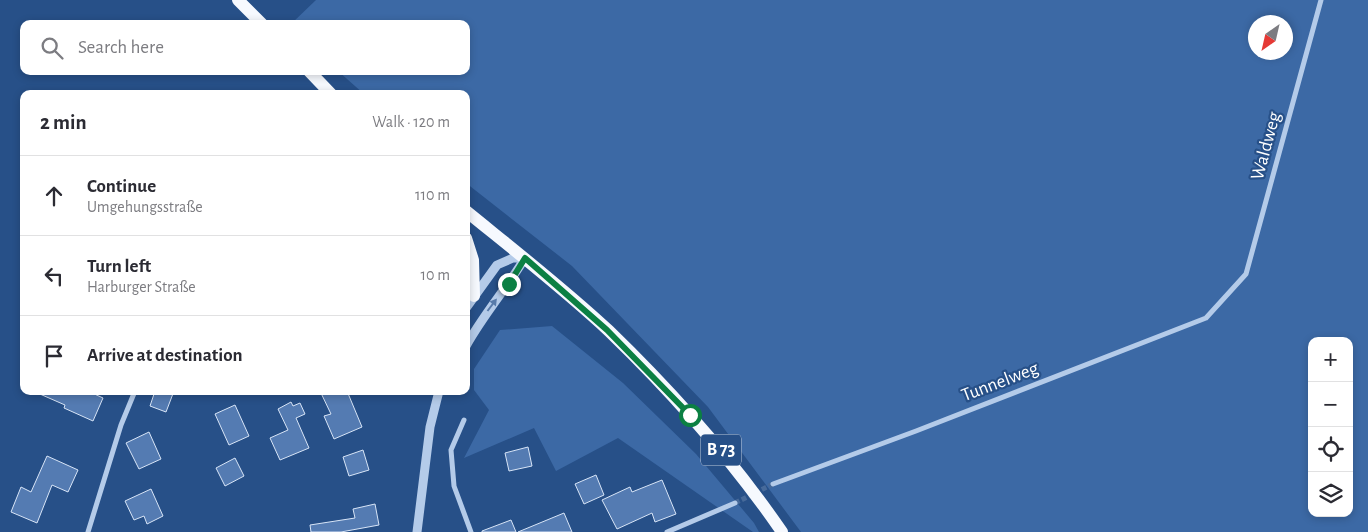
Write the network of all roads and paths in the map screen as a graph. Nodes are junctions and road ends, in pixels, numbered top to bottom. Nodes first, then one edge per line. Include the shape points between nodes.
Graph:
1 (238, 0) edge
2 (1321, 0) edge
3 (258, 20) edge
4 (313, 75) edge
5 (327, 90) edge
6 (470, 214) edge
7 (470, 249) edge
8 (525, 258) junction
9 (1228, 294) joint
10 (474, 296) junction
11 (470, 302) edge
12 (470, 338) edge
13 (133, 395) edge
14 (438, 395) edge
15 (464, 420) dead end
16 (773, 484) tunnel mouth
17 (735, 503) tunnel mouth
18 (88, 532) edge
19 (417, 532) edge
20 (471, 532) edge
21 (667, 532) edge
22 (782, 532) edge

1 - 3 main road
2 - 9 street, Waldweg via 1246,274
4 - 5 main road
6 - 8 main road, B 73
7 - 10 main road via 474,260
8 - 10 street via 513,258 497,265
12 -> 8 street
8 - 22 main road, B 73 via 607,330 671,395 724,453
9 - 16 street, Tunnelweg via 1206,318
10 - 11 street
13 - 18 street
14 - 19 street via 430,427
15 - 20 street via 451,450 454,486
17 - 21 street

